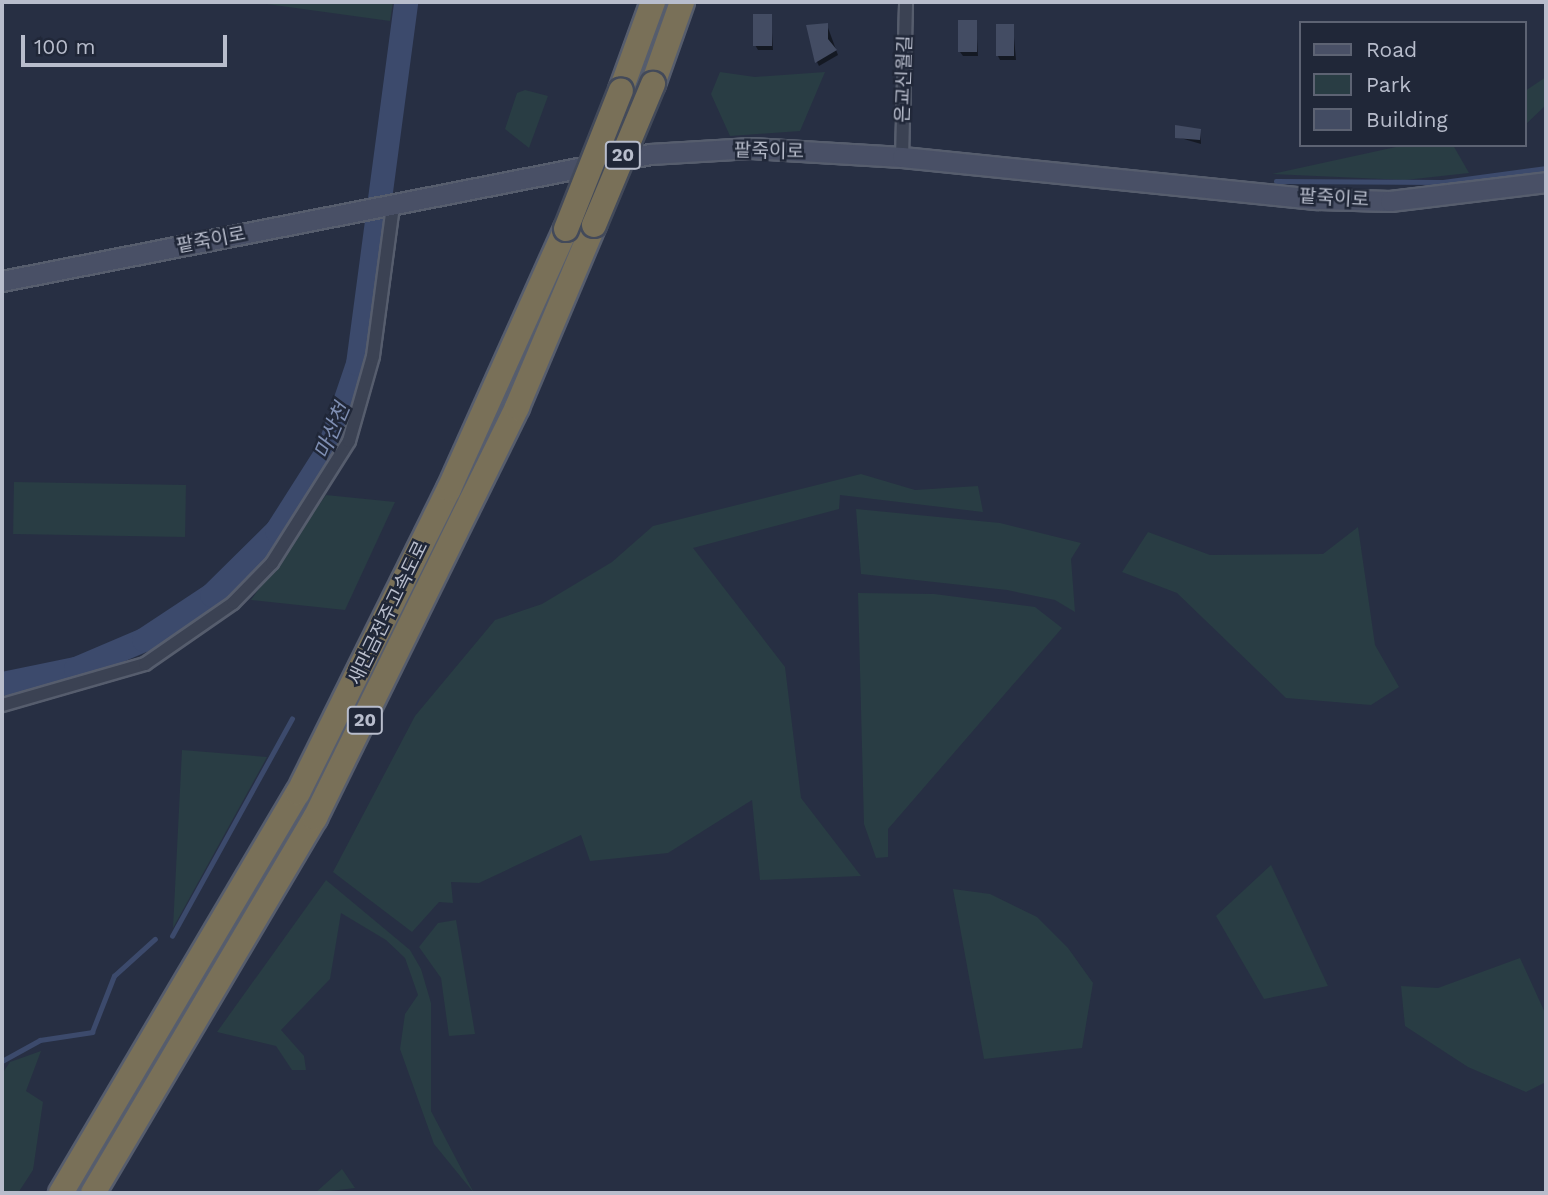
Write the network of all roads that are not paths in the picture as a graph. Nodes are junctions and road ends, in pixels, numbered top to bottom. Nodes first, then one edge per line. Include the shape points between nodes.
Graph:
1 (653, 2) edge
2 (682, 2) edge
3 (906, 2) edge
4 (902, 157) junction
5 (1546, 182) edge
6 (391, 206) junction
7 (2, 281) edge
8 (2, 705) edge
9 (61, 1193) edge
10 (93, 1193) edge

1 - 9 highway, 새만금전주고속도로 / 20, bridge via 566,229 449,489 298,793
2 - 10 highway, 새만금전주고속도로 / 20, bridge via 653,84 517,407 315,818
3 - 4 street, 은교신월길
4 - 5 street, 팥죽이로 via 1318,199 1390,201
4 - 6 street, 팥죽이로 via 751,148 650,154
6 - 7 street, 팥죽이로
6 - 8 street via 373,356 349,441 272,563 233,603 145,664

